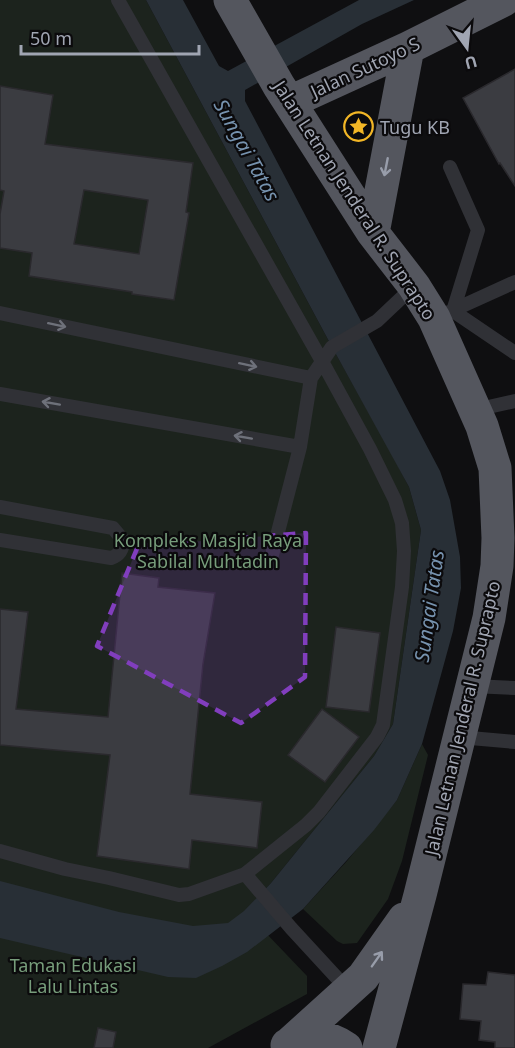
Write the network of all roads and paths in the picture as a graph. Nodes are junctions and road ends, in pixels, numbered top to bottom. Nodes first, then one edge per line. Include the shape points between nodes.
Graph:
1 (118, 0) edge
2 (230, 0) edge
3 (504, 0) edge
4 (408, 48) junction
5 (284, 94) junction
6 (450, 166) dead end
7 (373, 233) junction
8 (515, 282) edge
9 (414, 286) junction
10 (0, 313) edge
11 (443, 314) junction
12 (515, 353) edge
13 (323, 363) junction
14 (311, 378) junction
15 (0, 394) edge
16 (515, 401) edge
17 (475, 410) junction
18 (300, 447) junction
19 (0, 507) edge
20 (0, 540) edge
21 (272, 555) dead end
22 (472, 686) junction
23 (515, 687) edge
24 (459, 737) junction
25 (515, 742) edge
26 (0, 851) edge
27 (245, 874) junction
28 (420, 895) junction
29 (349, 990) junction
30 (287, 1046) edge
31 (346, 1048) edge
32 (379, 1048) edge

1 - 13 lane
2 - 5 highway, Jalan Letnan Jenderal R. Suprapto
3 - 4 highway, Jalan Sutoyo S
4 - 5 highway, Jalan Sutoyo S
4 -> 7 highway
5 - 7 highway, Jalan Letnan Jenderal R. Suprapto
6 - 11 lane via 478,230
7 - 9 highway, Jalan Letnan Jenderal R. Suprapto
8 - 11 lane
9 - 11 highway, Jalan Letnan Jenderal R. Suprapto
9 - 13 lane via 368,328 332,347
10 -> 14 lane
11 - 12 lane
11 - 17 highway, Jalan Letnan Jenderal R. Suprapto
13 - 14 lane
13 - 27 lane via 370,449 402,523 402,587 383,725 319,812
14 - 18 lane
18 -> 15 lane
16 - 17 lane
17 - 22 highway, Jalan Letnan Jenderal R. Suprapto via 495,468 498,538 489,618
18 - 21 lane
19 - 20 lane via 113,528 123,540 121,551 111,558
22 - 23 lane
22 - 24 highway, Jalan Letnan Jenderal R. Suprapto
24 - 25 lane
24 - 28 highway, Jalan Letnan Jenderal R. Suprapto
26 - 27 lane via 179,895
27 - 29 lane
29 -> 28 highway via 375,963
28 - 32 highway, Jalan Letnan Jenderal R. Suprapto
29 - 30 highway
30 - 31 highway via 305,1037 322,1037

